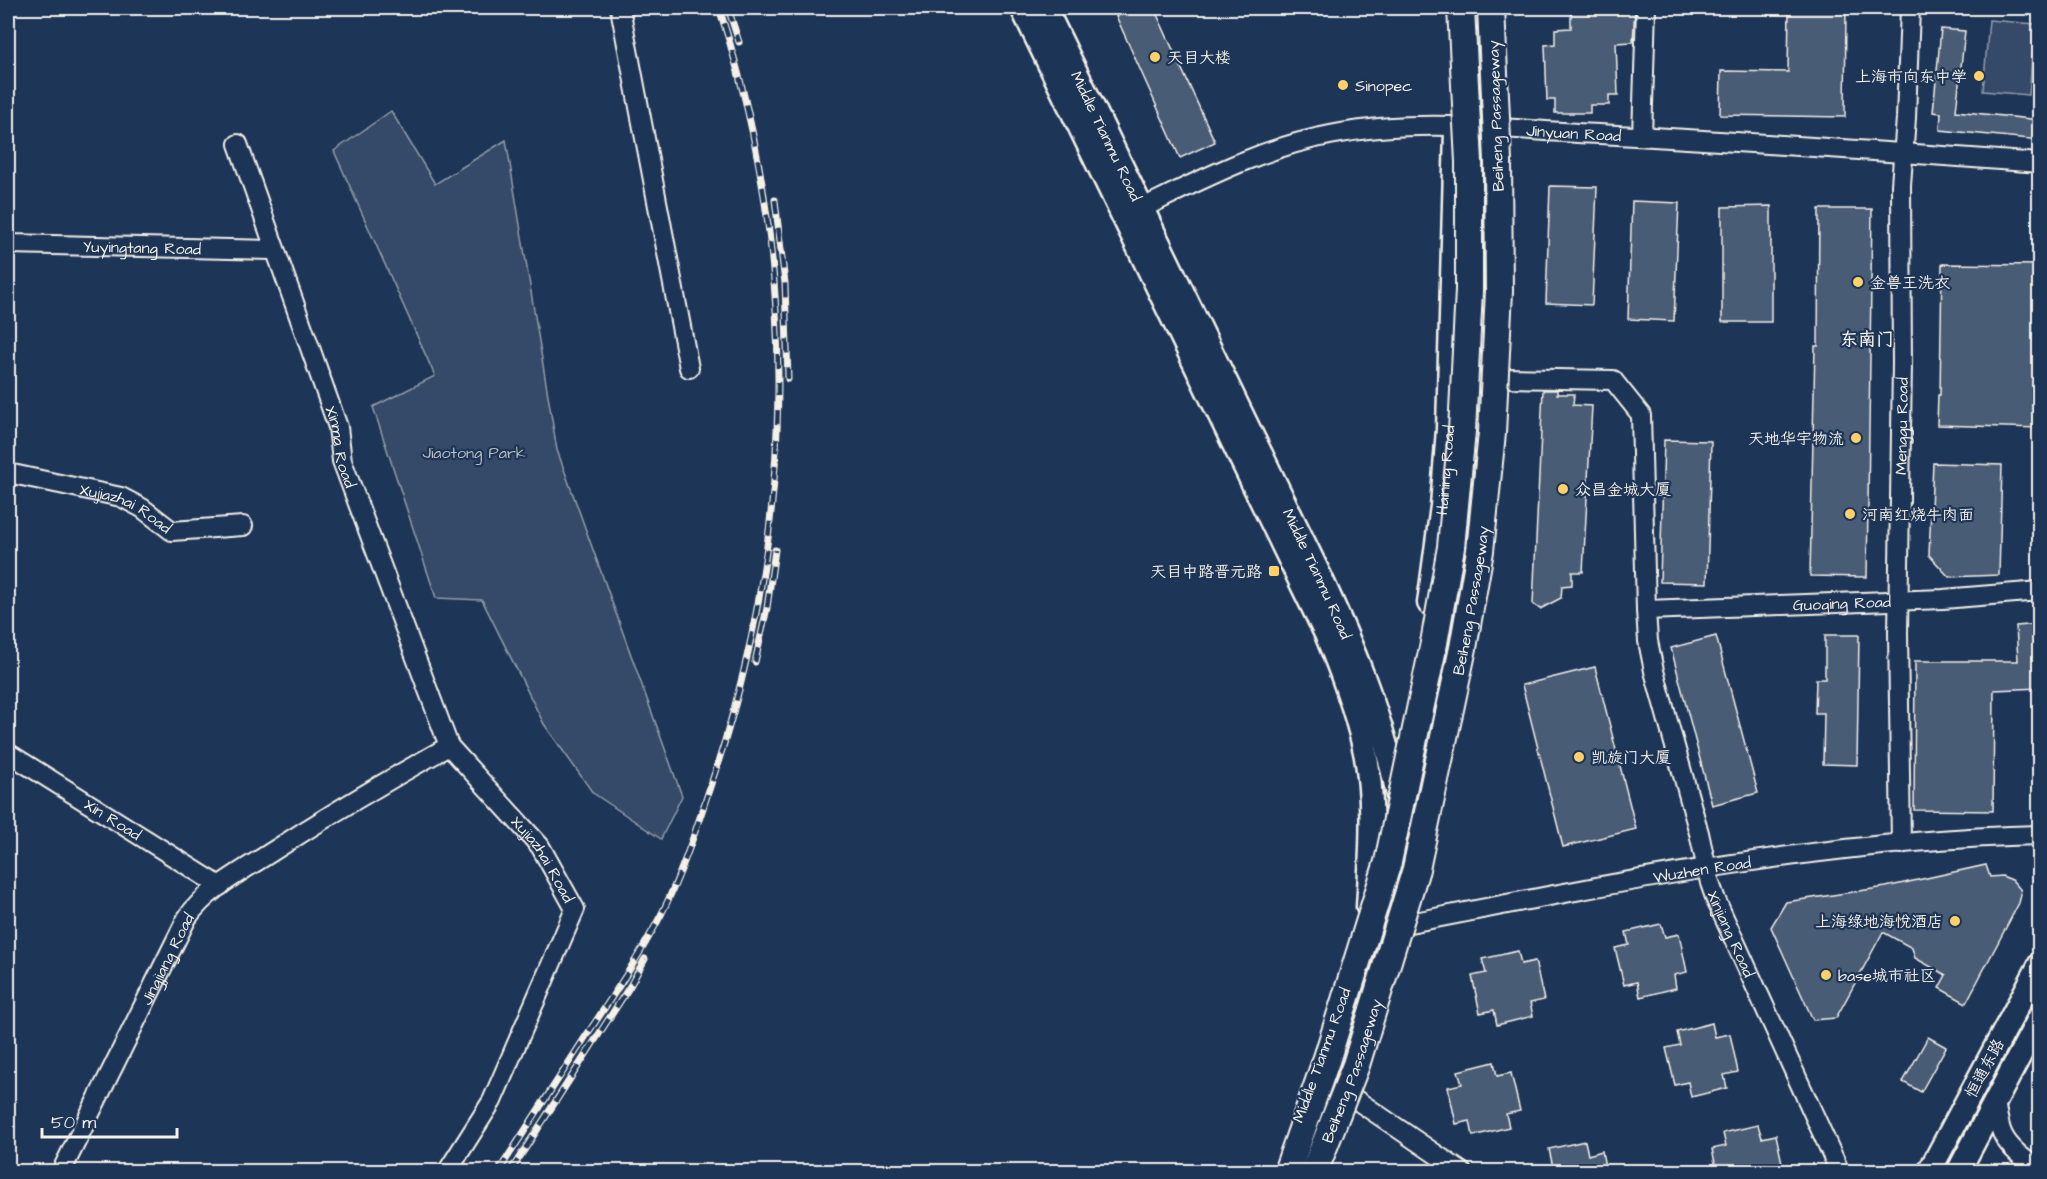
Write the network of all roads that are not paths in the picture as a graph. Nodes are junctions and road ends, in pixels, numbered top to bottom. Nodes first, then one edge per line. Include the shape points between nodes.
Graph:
1 (620, 8) edge
2 (1022, 8) edge
3 (1045, 8) edge
4 (1451, 8) edge
5 (1461, 8) edge
6 (1491, 8) edge
7 (1497, 8) edge
8 (1646, 8) edge
9 (1910, 8) edge
10 (1456, 127) junction
11 (1504, 128) junction
12 (1642, 136) junction
13 (238, 144) dead end
14 (1903, 152) junction
15 (2040, 163) edge
16 (1132, 213) junction
17 (8, 244) edge
18 (274, 250) junction
19 (689, 368) dead end
20 (1503, 378) junction
21 (8, 473) edge
22 (243, 526) dead end
23 (2040, 591) edge
24 (1899, 601) junction
25 (1646, 610) junction
26 (449, 746) junction
27 (8, 753) edge
28 (1395, 778) junction
29 (2040, 835) edge
30 (1901, 844) junction
31 (1706, 867) junction
32 (220, 886) junction
33 (1410, 922) junction
34 (1367, 926) junction
35 (2040, 964) edge
36 (2040, 1017) edge
37 (1328, 1058) junction
38 (1356, 1065) junction
39 (1352, 1097) junction
40 (1995, 1101) junction
41 (2040, 1170) edge
42 (61, 1172) edge
43 (447, 1172) edge
44 (1272, 1172) edge
45 (1280, 1172) edge
46 (1287, 1172) edge
47 (1314, 1172) edge
48 (1322, 1172) edge
49 (1333, 1172) edge
50 (1462, 1172) edge
51 (1840, 1172) edge
52 (1929, 1172) edge
53 (1958, 1172) edge

1 - 19 street
2 - 16 main road, Middle Tianmu Road
3 - 16 main road, Middle Tianmu Road
4 - 10 main road, Haining Road
5 - 37 highway, Beiheng Passageway, bridge via 1469,162 1469,290 1451,547 1388,862
6 - 38 highway, Beiheng Passageway, bridge via 1499,291 1492,433 1480,550 1459,670 1416,869
7 - 11 main road
8 - 12 street
9 - 14 street, Menggu Road
10 - 11 street, Jinyuan Road
10 - 16 street, Jinyuan Road via 1354,130 1306,140 1235,165
10 - 28 main road, Haining Road via 1448,429 1442,506 1419,657
11 - 12 street, Jinyuan Road
11 - 20 main road via 1508,166
12 - 14 street, Jinyuan Road
13 - 18 street, Xinma Road
14 - 15 street, Jinyuan Road
14 - 24 street, Menggu Road
16 - 28 main road, Middle Tianmu Road via 1344,626 1369,687
16 - 34 main road, Middle Tianmu Road via 1326,634 1348,692 1364,744 1370,790 1372,836
17 - 18 street, Yuyingtang Road
18 - 26 street, Xinma Road via 338,427 342,461
20 - 25 street, Xinjiang Road via 1613,380 1641,415
20 - 33 main road via 1496,491 1482,586 1442,793
21 - 22 street, Xujiazhai Road via 121,497 172,531
23 - 24 street, Guoqing Road
24 - 25 street, Guoqing Road
24 - 30 street, Menggu Road
25 - 31 street, Xinjiang Road via 1654,671
26 - 32 street, Jingjiang Road via 343,806
26 - 43 street, Xujiazhai Road via 540,846 575,909 492,1101
27 - 32 street, Xin Road
28 - 33 main road, Middle Tianmu Road
28 - 34 main road, Haining Road
29 - 30 street, Wuzhen Road
30 - 31 street, Wuzhen Road
31 - 33 street, Wuzhen Road
31 - 51 street, Xinjiang Road via 1716,900
32 - 42 street, Jingjiang Road via 187,918
33 - 34 street, Wuzhen Road
33 - 39 main road, Middle Tianmu Road via 1393,986
34 - 45 main road, Middle Tianmu Road
35 - 52 main road, 恒通东路
36 - 40 main road
37 - 44 highway, bridge
37 - 46 highway, Beiheng Passageway, bridge
38 - 47 highway, Beiheng Passageway, bridge
38 - 49 highway, bridge
39 - 48 main road, Middle Tianmu Road
39 - 50 street
40 - 41 street via 2001,1132 2028,1163
40 - 53 main road

